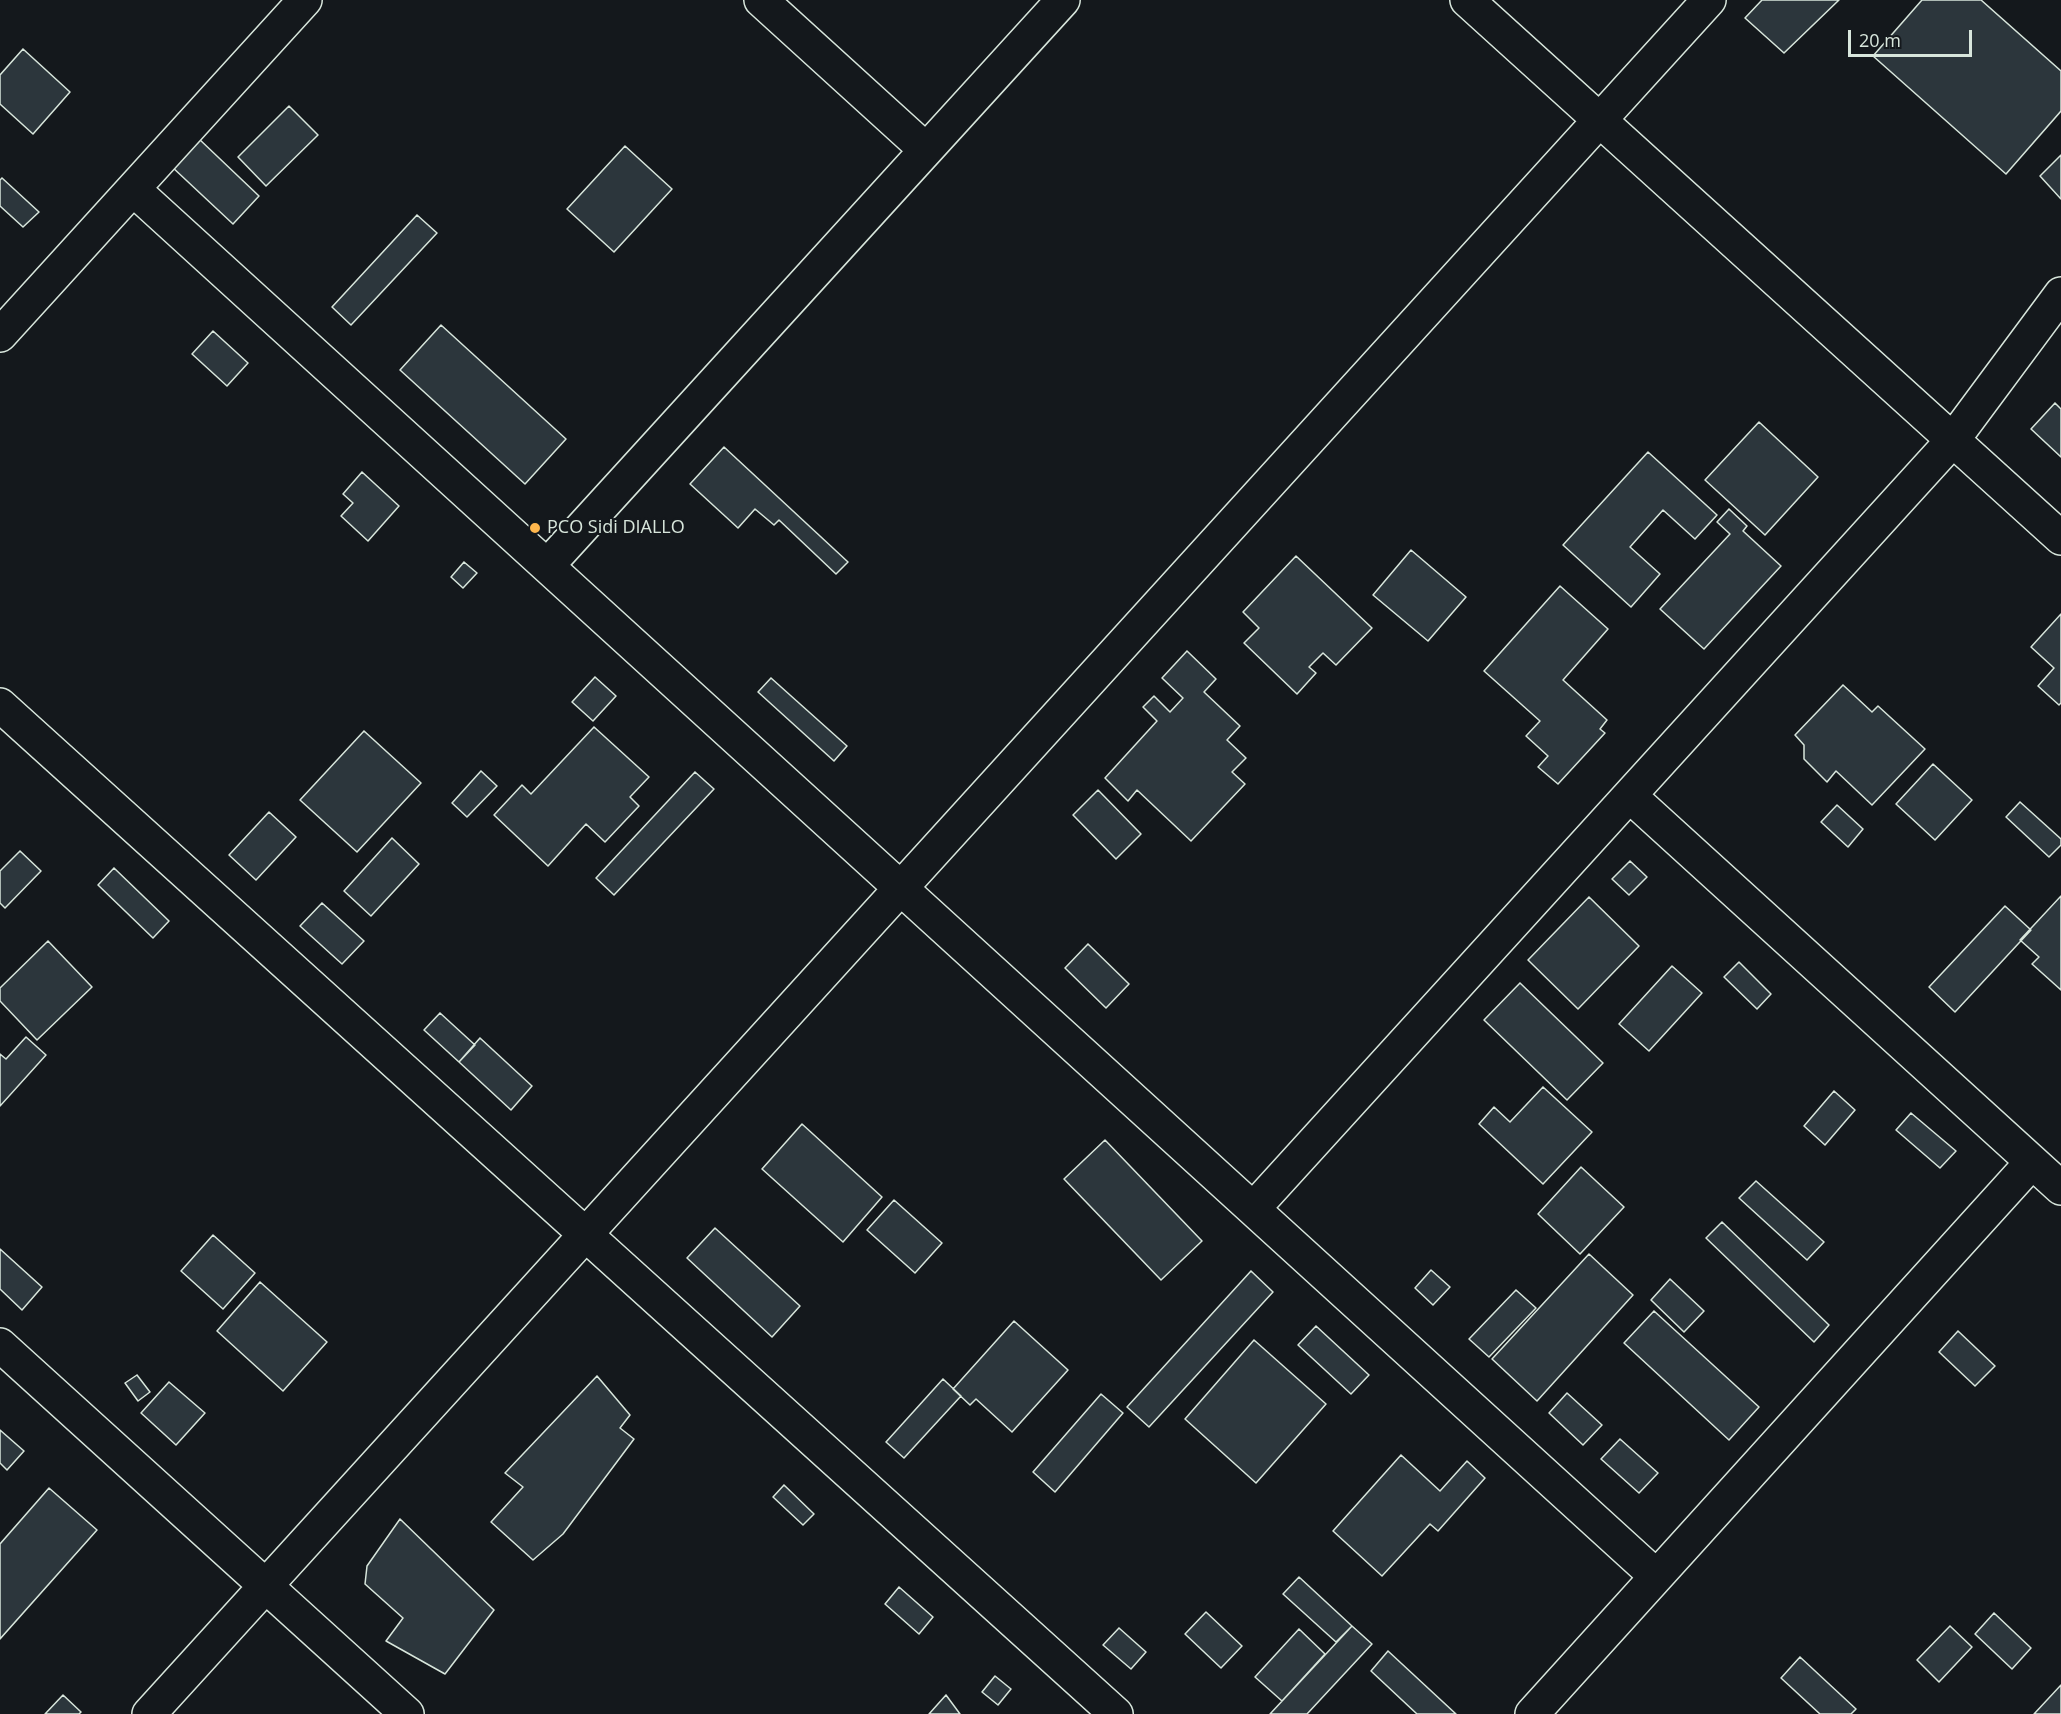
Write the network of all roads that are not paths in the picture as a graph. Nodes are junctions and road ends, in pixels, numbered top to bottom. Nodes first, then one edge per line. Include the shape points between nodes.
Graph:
1 (305, 0) edge
2 (762, 0) edge
3 (1063, 0) edge
4 (1467, 0) edge
5 (1709, 0) edge
6 (1600, 120) junction
7 (926, 150) junction
8 (133, 189) junction
9 (2061, 294) edge
10 (0, 335) edge
11 (1952, 441) junction
12 (2061, 538) edge
13 (547, 566) junction
14 (0, 705) edge
15 (1629, 795) junction
16 (900, 888) junction
17 (2032, 1162) junction
18 (2061, 1188) edge
19 (1253, 1209) junction
20 (586, 1234) junction
21 (0, 1345) edge
22 (1656, 1576) junction
23 (266, 1586) junction
24 (149, 1714) edge
25 (407, 1714) edge
26 (1116, 1714) edge
27 (1532, 1714) edge

1 - 8 street
2 - 7 street
3 - 7 street
4 - 6 street
5 - 6 street
6 - 11 street
6 - 16 street
7 - 13 street
8 - 10 street
8 - 13 street
9 - 11 street
11 - 12 street
11 - 15 street
13 - 16 street
14 - 20 street
15 - 17 street
15 - 19 street
16 - 19 street
16 - 20 street
17 - 18 street
17 - 22 street
19 - 22 street
20 - 23 street
20 - 26 street
21 - 23 street
22 - 27 street
23 - 24 street
23 - 25 street

